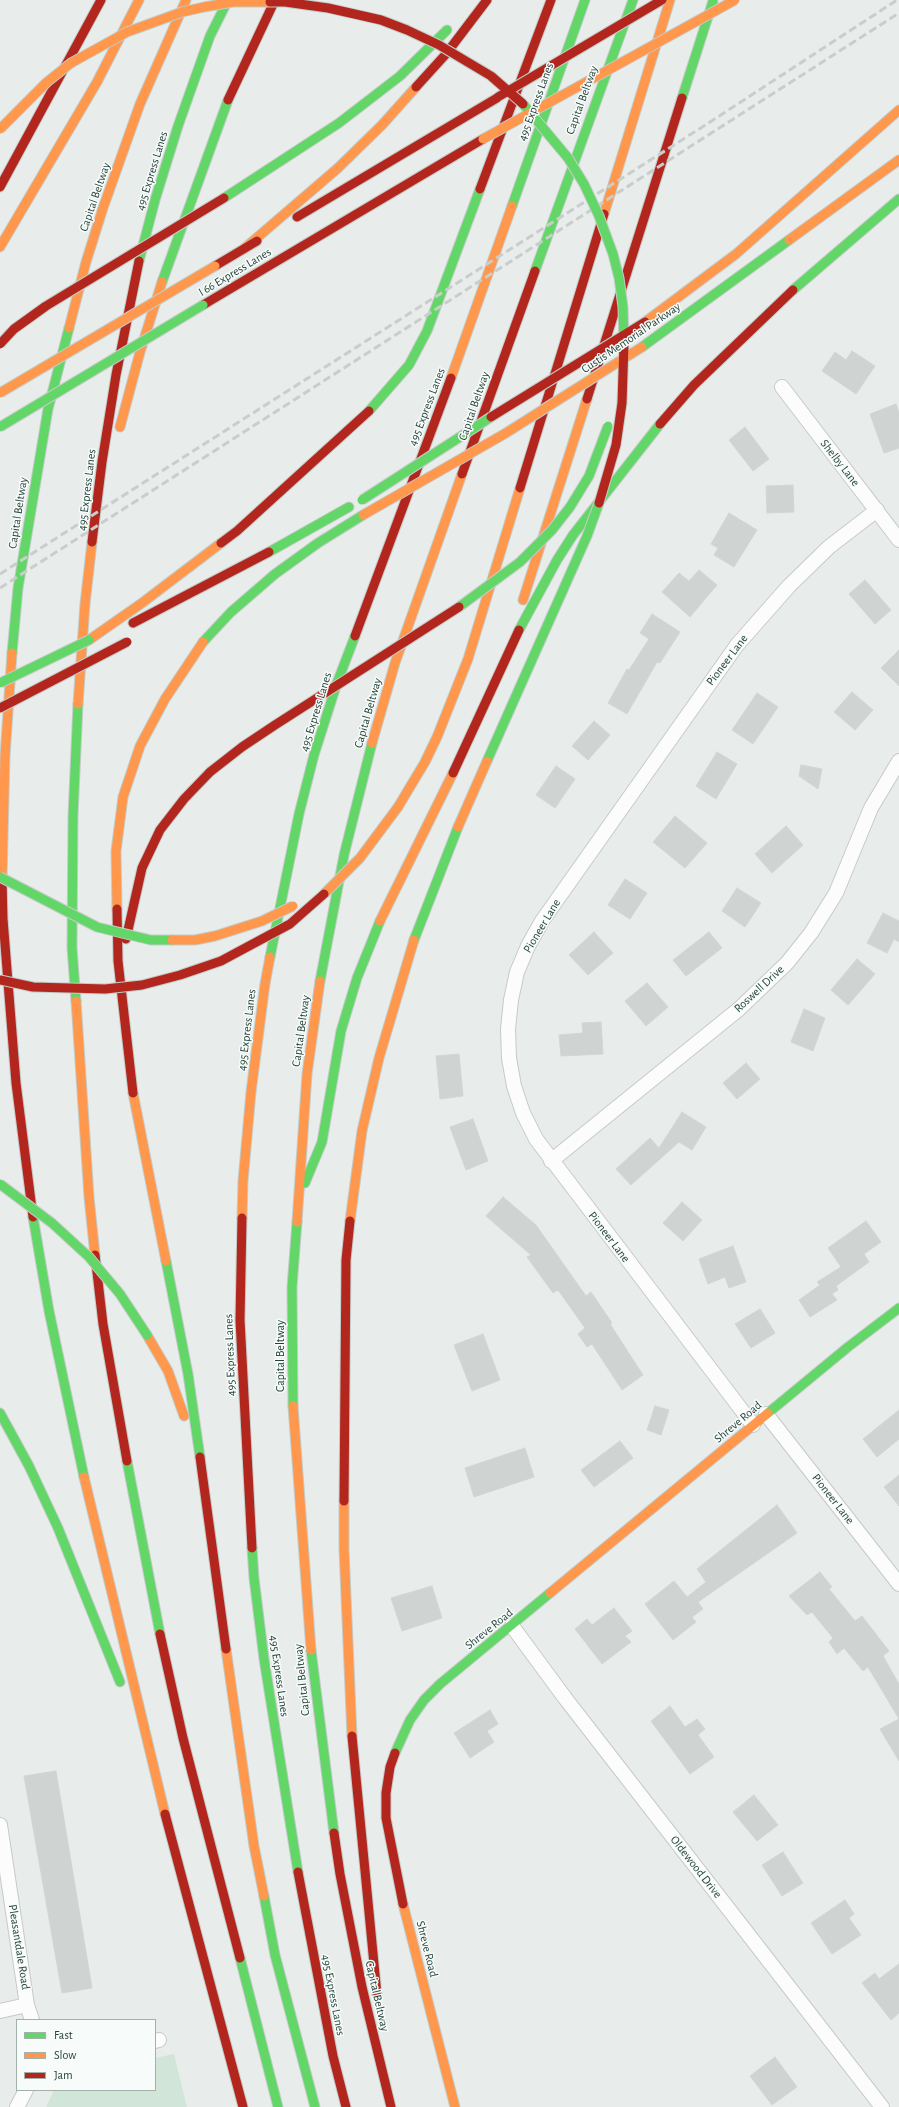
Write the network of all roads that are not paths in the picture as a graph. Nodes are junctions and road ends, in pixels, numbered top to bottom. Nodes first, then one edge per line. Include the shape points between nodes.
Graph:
1 (101, 0) edge
2 (139, 0) edge
3 (177, 0) edge
4 (186, 0) edge
5 (228, 0) edge
6 (274, 0) edge
7 (487, 0) edge
8 (551, 0) edge
9 (585, 0) edge
10 (633, 0) edge
11 (662, 0) edge
12 (670, 0) edge
13 (713, 0) edge
14 (735, 0) edge
15 (699, 8) dead end
16 (685, 16) dead end
17 (456, 21) dead end
18 (140, 104) junction
19 (899, 110) edge
20 (0, 129) edge
21 (483, 139) junction
22 (899, 160) edge
23 (0, 187) edge
24 (899, 199) edge
25 (780, 228) dead end
26 (0, 247) edge
27 (245, 248) junction
28 (736, 254) junction
29 (0, 344) edge
30 (624, 356) junction
31 (782, 387) dead end
32 (0, 393) edge
33 (0, 427) edge
34 (118, 437) dead end
35 (112, 460) dead end
36 (877, 510) junction
37 (363, 515) junction
38 (899, 540) edge
39 (92, 543) junction
40 (272, 564) dead end
41 (89, 640) junction
42 (130, 640) dead end
43 (495, 680) junction
44 (0, 683) edge
45 (0, 708) edge
46 (899, 761) edge
47 (360, 858) junction
48 (0, 877) edge
49 (0, 980) edge
50 (122, 1010) junction
51 (551, 1161) junction
52 (0, 1184) edge
53 (297, 1203) junction
54 (899, 1308) edge
55 (0, 1413) edge
56 (766, 1414) junction
57 (753, 1425) junction
58 (207, 1512) junction
59 (899, 1584) edge
60 (512, 1626) junction
61 (123, 1690) dead end
62 (128, 1704) dead end
63 (152, 1767) junction
64 (0, 1825) edge
65 (27, 2005) junction
66 (0, 2011) edge
67 (32, 2019) edge
68 (25, 2091) edge
69 (387, 2091) junction
70 (17, 2107) edge
71 (243, 2107) edge
72 (278, 2107) edge
73 (315, 2107) edge
74 (346, 2107) edge
75 (391, 2107) edge
76 (455, 2107) edge
77 (882, 2107) edge

1 - 23 main road
2 - 26 main road via 97,82
3 - 18 main road
4 - 18 main road, Capital Beltway
5 - 39 main road, 495 Express Lanes via 210,36 154,200 133,284 103,454
6 - 34 main road via 237,78 171,253 140,352
7 - 27 main road via 446,54 382,125 338,168
8 - 41 main road via 427,331 409,365 364,417 237,531 128,614
9 - 74 main road, 495 Express Lanes via 462,349 337,683 314,755 299,814 265,984 251,1092 243,1181 240,1320 254,1578 264,1659 304,1913
10 - 53 main road, Capital Beltway via 395,664 372,740 344,855 318,994 307,1074
11 - 27 main road, bridge
12 - 47 main road, bridge via 468,660 425,762 398,807
13 - 15 main road
13 - 43 main road via 531,577
14 - 21 main road, bridge
16 - 21 main road, bridge
17 - 29 main road, bridge via 400,76 339,122 224,198 46,306 14,329
18 - 63 main road, Capital Beltway via 86,262 67,331 41,446 18,588 5,756 2,856 3,919 15,1075 36,1237 76,1442
19 - 28 main road
20 - 30 main road, bridge via 32,96 71,63 127,32 182,12 233,2 285,2 328,8 381,20 439,45 491,76 509,90 552,137 584,184 613,254 623,307
21 - 33 main road, I 66 Express Lanes, bridge
22 - 37 main road, Custis Memorial Parkway, bridge via 642,347 506,433
24 - 43 main road via 815,270 742,337 649,437 573,535 526,615
25 - 28 main road
27 - 32 main road, bridge
28 - 41 main road, bridge via 645,322 512,403 362,500 130,625
30 - 50 main road, bridge via 615,402 589,476 552,530 520,562 476,596 242,747 210,772 184,799 160,830 142,868 128,919 123,962
30 - 69 main road, bridge via 622,403 616,445 605,488 588,536 458,827 414,939 379,1058 355,1175 346,1260 344,1549 351,1722 367,1909
31 - 36 street, Shelby Lane
35 - 39 main road
36 - 38 street, Shelby Lane
36 - 51 street, Pioneer Lane via 794,580 737,645 542,921 528,946 517,972 510,1000 509,1058 514,1086 523,1113 536,1140
37 - 40 main road
37 - 50 main road via 275,574 231,612 198,647 165,699 140,746 123,797 116,851 117,946
39 - 72 main road, 495 Express Lanes via 79,671 73,816 72,948 89,1197 103,1324 171,1685
41 - 44 main road, bridge
42 - 45 main road, bridge
43 - 53 main road via 435,812 379,923 357,978 341,1030 322,1142
46 - 51 street, Roswell Drive via 871,808 836,893 811,933 787,963 739,1009
47 - 48 main road, bridge via 326,886 295,905 262,921 195,940 151,940 97,927
47 - 49 main road, bridge via 290,924 221,961 180,975 142,985 105,989 33,987
50 - 58 main road via 130,1080 188,1374
51 - 57 street, Pioneer Lane
52 - 58 main road, bridge via 52,1223 89,1257 120,1294 148,1335 168,1371 181,1404
53 - 69 main road, Capital Beltway via 292,1287 292,1398 315,1694 340,1874 362,1987
54 - 56 main road, Shreve Road
55 - 61 main road via 29,1466 58,1528
56 - 57 main road, Shreve Road
56 - 59 street, Pioneer Lane
57 - 60 main road, Shreve Road
58 - 73 main road via 254,1846 275,1955
60 - 76 main road, Shreve Road via 424,1700 398,1742 390,1767 386,1793 386,1818 401,1896
60 - 77 street, Oldewood Drive
62 - 63 main road
63 - 71 main road, Capital Beltway
64 - 65 street, Pleasantdale Road
65 - 66 street
65 - 67 street, Pleasantdale Road
68 - 70 street
69 - 75 main road, Capital Beltway

